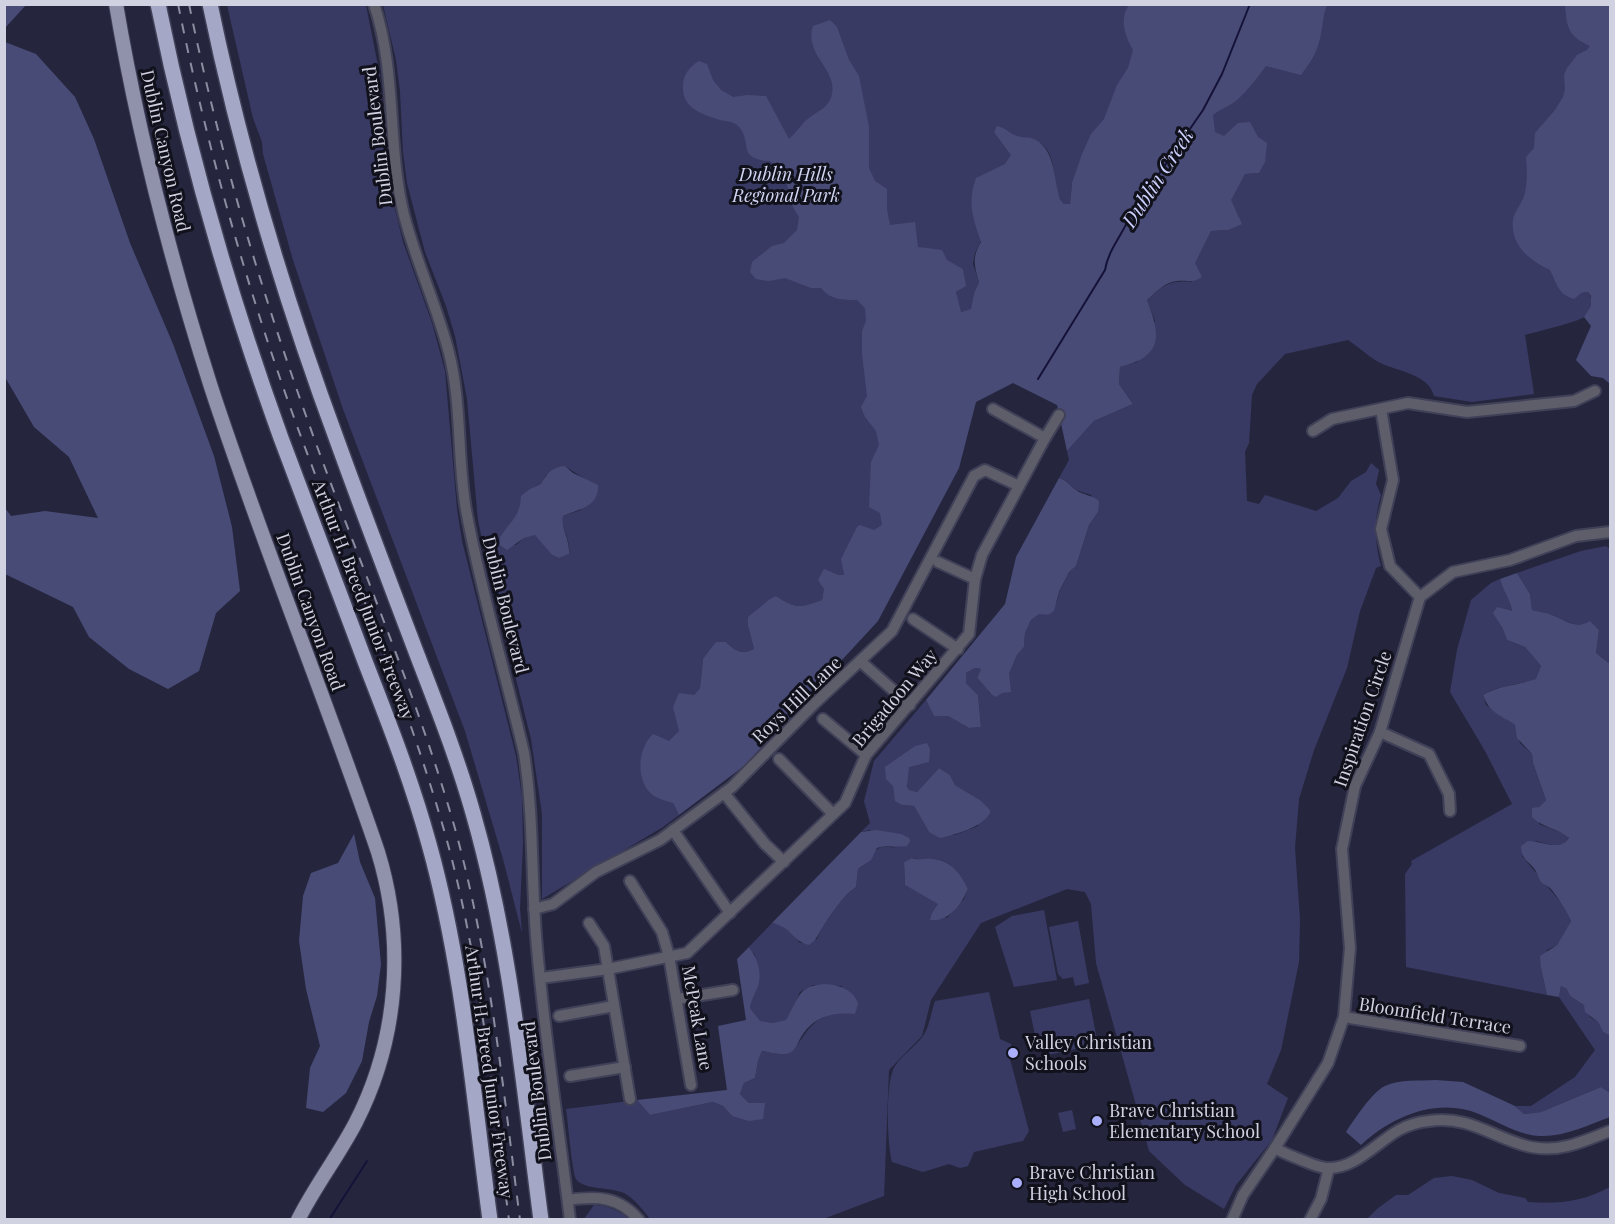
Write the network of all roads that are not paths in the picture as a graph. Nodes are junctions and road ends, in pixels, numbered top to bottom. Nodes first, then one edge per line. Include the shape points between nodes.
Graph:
1 (116, 4) edge
2 (158, 4) edge
3 (210, 4) edge
4 (374, 4) edge
5 (1595, 392) dead end
6 (993, 409) dead end
7 (1381, 409) junction
8 (1059, 415) dead end
9 (1313, 431) dead end
10 (1045, 438) junction
11 (1019, 486) junction
12 (1611, 532) edge
13 (938, 562) dead end
14 (975, 579) junction
15 (1420, 597) junction
16 (913, 619) dead end
17 (958, 649) junction
18 (860, 661) junction
19 (910, 705) junction
20 (823, 719) dead end
21 (1380, 732) junction
22 (866, 755) junction
23 (779, 759) dead end
24 (724, 793) junction
25 (1450, 811) dead end
26 (833, 814) junction
27 (673, 830) junction
28 (784, 862) junction
29 (630, 881) dead end
30 (534, 909) junction
31 (730, 913) junction
32 (589, 922) dead end
33 (669, 956) junction
34 (608, 969) junction
35 (541, 978) junction
36 (733, 990) dead end
37 (677, 999) junction
38 (614, 1006) junction
39 (559, 1016) dead end
40 (1344, 1017) junction
41 (1520, 1046) dead end
42 (625, 1066) junction
43 (570, 1076) dead end
44 (691, 1085) dead end
45 (630, 1099) dead end
46 (1611, 1131) edge
47 (1275, 1148) junction
48 (1329, 1168) junction
49 (568, 1200) junction
50 (298, 1220) edge
51 (490, 1220) edge
52 (541, 1220) edge
53 (570, 1220) edge
54 (639, 1220) edge
55 (1232, 1220) edge
56 (1310, 1220) edge

1 - 50 main road, Dublin Canyon Road via 150,173 190,318 236,459 374,842 391,909 395,949 393,990 377,1070 356,1122
2 - 51 highway, Arthur H. Breed Junior Freeway via 194,157 244,331 403,763 430,850 457,974
3 - 52 highway, Arthur H. Breed Junior Freeway via 253,180 297,326 448,737 478,830 506,959
4 - 30 street, Dublin Boulevard via 386,62 394,162 405,216 449,355 466,508 524,753 529,783
5 - 7 street via 1574,401 1467,412 1408,403
6 - 10 street
7 - 9 street via 1332,419
7 - 15 street via 1393,480 1381,529 1390,566
8 - 10 street, Brigadoon Way
10 - 11 street, Brigadoon Way
11 - 14 street, Brigadoon Way via 982,555
11 - 18 street, Roys Hill Lane via 985,470 974,476 892,631
12 - 15 street via 1576,536 1510,560 1453,572
13 - 14 street
14 - 17 street, Brigadoon Way via 969,634
15 - 21 street, Inspiration Circle
16 - 17 street
17 - 19 street, Brigadoon Way
18 - 19 street
18 - 24 street, Roys Hill Lane
19 - 22 street, Brigadoon Way
20 - 22 street
21 - 25 street via 1429,754 1449,794
21 - 40 street, Inspiration Circle via 1355,786 1342,849 1350,948
22 - 26 street, Brigadoon Way via 845,803
23 - 26 street
24 - 27 street, Roys Hill Lane
24 - 28 street
26 - 28 street, Brigadoon Way
27 - 30 street, Roys Hill Lane via 596,872 553,904
27 - 31 street
28 - 31 street, Brigadoon Way
29 - 33 street, McPeak Lane via 662,932
30 - 35 street, Dublin Boulevard
31 - 33 street, Brigadoon Way via 687,953
32 - 34 street via 604,946
33 - 34 street, Brigadoon Way
33 - 37 street, McPeak Lane
34 - 35 street, Brigadoon Way
34 - 38 street
35 - 49 street, Dublin Boulevard via 554,1110
36 - 37 street
37 - 44 street, McPeak Lane
38 - 39 street
38 - 42 street
40 - 41 street, Bloomfield Terrace
40 - 47 street, Inspiration Circle via 1328,1062
42 - 43 street
42 - 45 street
46 - 48 street via 1569,1147 1547,1148 1531,1147 1461,1122 1431,1121 1400,1129 1354,1161
47 - 48 street
47 - 55 street, Inspiration Circle via 1243,1195
48 - 56 street via 1322,1199
49 - 53 street, Dublin Boulevard
49 - 54 street via 609,1199 626,1207

